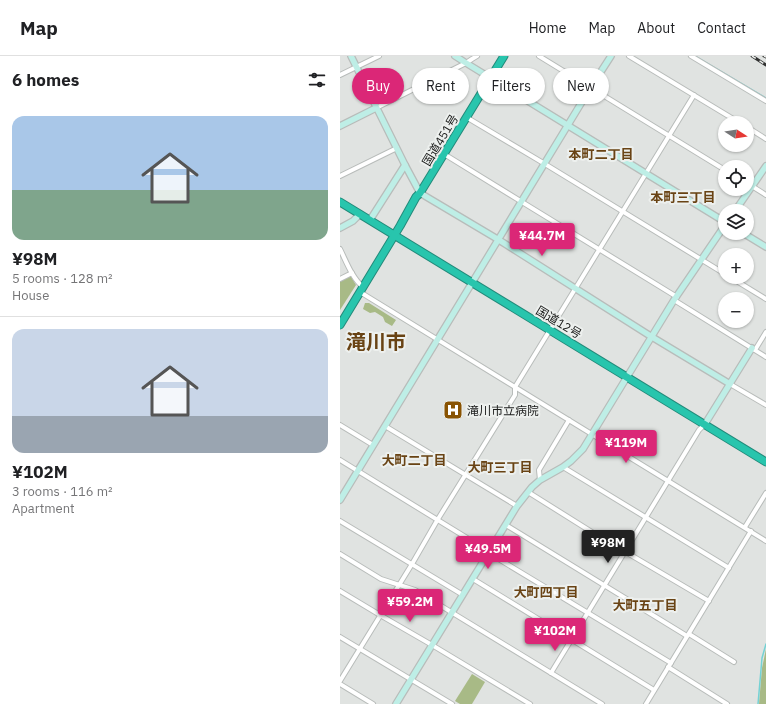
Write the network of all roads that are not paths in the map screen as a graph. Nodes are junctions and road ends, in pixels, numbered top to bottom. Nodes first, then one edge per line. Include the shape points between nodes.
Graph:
1 (351, 56) edge
2 (379, 56) edge
3 (455, 56) edge
4 (477, 56) edge
5 (504, 56) edge
6 (539, 56) edge
7 (611, 56) edge
8 (629, 56) edge
9 (691, 56) edge
10 (466, 63) junction
11 (356, 67) junction
12 (496, 68) edge
13 (559, 68) edge
14 (603, 68) edge
15 (477, 70) edge
16 (340, 75) edge
17 (694, 95) junction
18 (609, 98) edge
19 (477, 99) edge
20 (766, 102) edge
21 (533, 104) edge
22 (581, 104) edge
23 (376, 108) junction
24 (728, 116) edge
25 (466, 117) junction
26 (568, 125) junction
27 (340, 126) edge
28 (754, 132) edge
29 (669, 135) junction
30 (766, 139) edge
31 (397, 148) junction
32 (444, 154) junction
33 (545, 164) junction
34 (405, 165) junction
35 (718, 166) edge
36 (766, 166) edge
37 (646, 174) junction
38 (340, 176) edge
39 (754, 179) edge
40 (754, 188) edge
41 (420, 193) junction
42 (766, 195) edge
43 (340, 202) edge
44 (522, 202) junction
45 (622, 212) junction
46 (360, 214) junction
47 (370, 220) junction
48 (718, 220) edge
49 (340, 228) edge
50 (718, 234) edge
51 (395, 235) junction
52 (499, 240) junction
53 (754, 240) edge
54 (766, 247) edge
55 (340, 249) edge
56 (599, 250) junction
57 (701, 259) junction
58 (718, 270) edge
59 (352, 273) junction
60 (340, 279) edge
61 (473, 283) junction
62 (741, 284) edge
63 (576, 288) junction
64 (362, 289) junction
65 (675, 298) junction
66 (766, 299) edge
67 (340, 325) edge
68 (550, 330) junction
69 (766, 332) edge
70 (652, 337) junction
71 (438, 340) junction
72 (753, 349) junction
73 (766, 357) edge
74 (628, 377) junction
75 (730, 384) junction
76 (515, 387) junction
77 (766, 406) edge
78 (569, 420) junction
79 (705, 424) junction
80 (340, 425) edge
81 (385, 426) junction
82 (592, 434) junction
83 (373, 445) junction
84 (340, 460) edge
85 (766, 462) edge
86 (563, 467) junction
87 (358, 471) junction
88 (466, 475) junction
89 (540, 480) junction
90 (668, 481) junction
91 (528, 492) junction
92 (766, 493) edge
93 (340, 499) edge
94 (517, 506) junction
95 (646, 518) junction
96 (438, 520) junction
97 (340, 521) edge
98 (506, 525) junction
99 (745, 527) junction
100 (751, 531) junction
101 (766, 541) edge
102 (489, 552) junction
103 (625, 552) junction
104 (340, 554) edge
105 (412, 564) junction
106 (729, 568) junction
107 (473, 579) junction
108 (399, 584) junction
109 (604, 585) junction
110 (340, 591) edge
111 (463, 595) junction
112 (709, 601) junction
113 (452, 613) junction
114 (588, 613) junction
115 (380, 615) junction
116 (688, 635) junction
117 (340, 637) edge
118 (572, 639) junction
119 (432, 645) junction
120 (359, 648) junction
121 (734, 662) dead end
122 (669, 665) junction
123 (551, 673) junction
124 (412, 679) junction
125 (340, 681) edge
126 (340, 684) edge
127 (654, 690) junction
128 (373, 704) edge
129 (396, 704) edge
130 (452, 704) edge
131 (530, 704) edge
132 (602, 704) edge
133 (646, 704) edge
134 (727, 704) edge

1 - 11 street
2 - 11 street
3 - 10 street
4 - 10 street
5 - 12 highway, 国道451号
6 - 13 street
7 - 14 street
8 - 17 street
9 - 20 street
10 - 15 street
10 - 23 street
11 - 16 street
11 - 23 street
17 - 24 street
17 - 29 street
18 - 29 street
19 - 25 highway, 国道451号
21 - 26 street
22 - 26 street
23 - 27 street
23 - 31 street
25 - 32 highway, 国道451号
25 - 33 street
26 - 33 street
26 - 37 street
28 - 30 street
29 - 35 street
29 - 37 street
31 - 34 street
31 - 38 street
32 - 41 highway, 国道451号
32 - 44 street
33 - 44 street
33 - 45 street
34 - 41 street
34 - 47 street
36 - 39 street
37 - 45 street
37 - 48 street
40 - 42 street
41 - 51 highway, 国道451号
41 - 52 street
43 - 46 highway, 国道12号
44 - 52 street
44 - 56 street
45 - 56 street
45 - 57 street
46 - 47 highway, 国道12号
46 - 49 street via 353,222
47 - 51 highway, 国道12号
50 - 57 street
51 - 61 highway, 国道12号
51 - 64 highway, 国道451号
52 - 61 street
52 - 63 street
53 - 54 street
55 - 59 street
56 - 63 street
56 - 65 street
57 - 58 street
57 - 65 street
59 - 60 street
59 - 64 street
61 - 68 highway, 国道12号
61 - 71 street
62 - 66 street
63 - 68 street
63 - 70 street
64 - 67 highway, 国道451号
64 - 71 street
65 - 70 street
65 - 72 street
68 - 74 highway, 国道12号
68 - 76 street
69 - 72 street
70 - 74 street
70 - 75 street
71 - 76 street
71 - 81 street
72 - 73 street
72 - 75 street
74 - 79 highway, 国道12号
74 - 82 street
75 - 77 street
75 - 79 street
76 - 78 street
76 - 88 street via 515,395
78 - 82 street
78 - 89 street via 539,470
79 - 85 highway, 国道12号
79 - 90 street
80 - 83 street
81 - 83 street
81 - 88 street
82 - 86 street via 583,449
82 - 90 street
83 - 87 street
84 - 87 street
86 - 89 street
86 - 95 street
87 - 93 street
87 - 96 street
88 - 94 street
88 - 96 street
89 - 91 street
90 - 95 street
90 - 99 street
91 - 94 street
91 - 103 street
92 - 99 street
94 - 98 street
95 - 103 street
95 - 106 street
96 - 102 street
96 - 105 street
97 - 105 street
98 - 102 street
98 - 109 street
99 - 100 street
100 - 101 street
100 - 106 street
102 - 107 street
102 - 114 street
103 - 109 street
103 - 112 street
104 - 108 street via 381,579
105 - 108 street
105 - 111 street
106 - 112 street
107 - 111 street
107 - 118 street
108 - 113 street via 415,590
108 - 115 street
109 - 114 street
109 - 116 street
110 - 115 street
111 - 113 street
112 - 116 street
113 - 119 street
113 - 123 street
114 - 118 street
114 - 122 street
115 - 119 street
115 - 120 street
116 - 121 street
116 - 122 street
117 - 120 street
118 - 123 street
118 - 127 street
119 - 124 street
119 - 131 street
120 - 124 street
120 - 125 street
122 - 127 street
122 - 134 street
123 - 132 street
124 - 129 street
124 - 130 street
126 - 128 street
127 - 133 street

